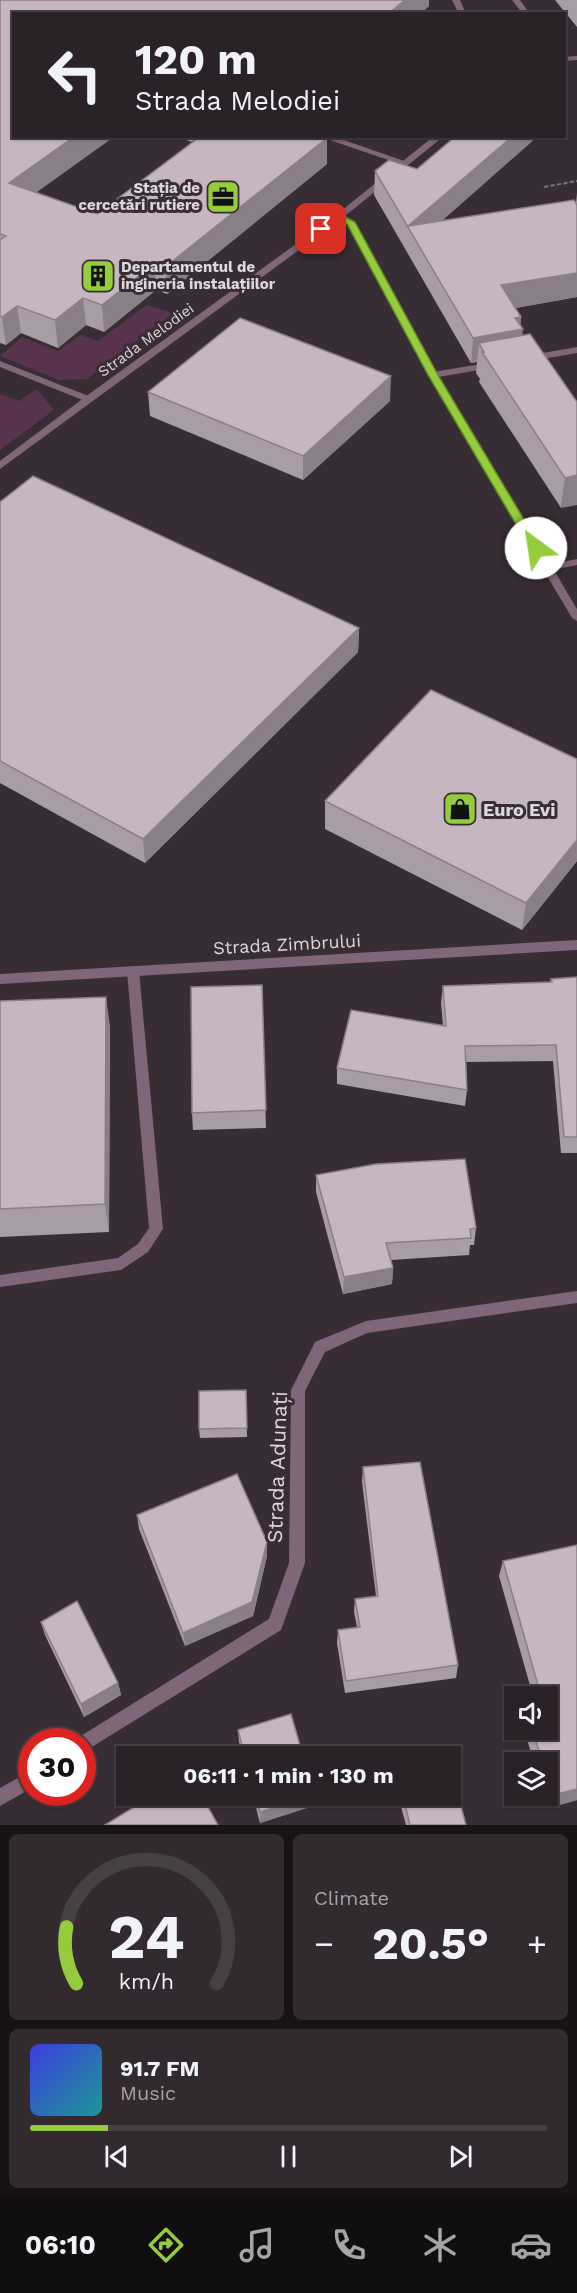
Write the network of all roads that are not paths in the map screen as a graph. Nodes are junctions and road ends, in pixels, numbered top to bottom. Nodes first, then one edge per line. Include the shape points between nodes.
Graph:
1 (516, 0) edge
2 (525, 12) edge
3 (328, 138) edge
4 (437, 138) edge
5 (406, 163) junction
6 (339, 218) junction
7 (577, 350) edge
8 (526, 359) edge
9 (502, 363) edge
10 (0, 364) edge
11 (433, 375) junction
12 (88, 399) junction
13 (0, 466) edge
14 (577, 562) edge
15 (547, 568) junction
16 (577, 618) edge
17 (577, 945) edge
18 (133, 971) junction
19 (0, 979) edge
20 (0, 1281) edge
21 (577, 1297) edge
22 (96, 1736) edge
23 (18, 1787) edge
24 (0, 1798) edge

1 - 2 street
3 - 5 street
4 - 5 street, Strada Melodiei
5 - 6 street, Strada Melodiei
6 - 11 street via 351,222
6 - 12 street, Strada Melodiei
7 - 8 street
9 - 11 street
10 - 12 street
11 - 15 street
12 - 13 street, Strada Melodiei
14 - 15 street
15 - 16 street
17 - 18 street, Strada Zimbrului
18 - 19 street, Strada Zimbrului
18 - 20 street via 156,1229 143,1248 121,1264
21 - 22 street, Strada Adunați via 366,1327 320,1347 298,1389 297,1563 275,1624
23 - 24 street

